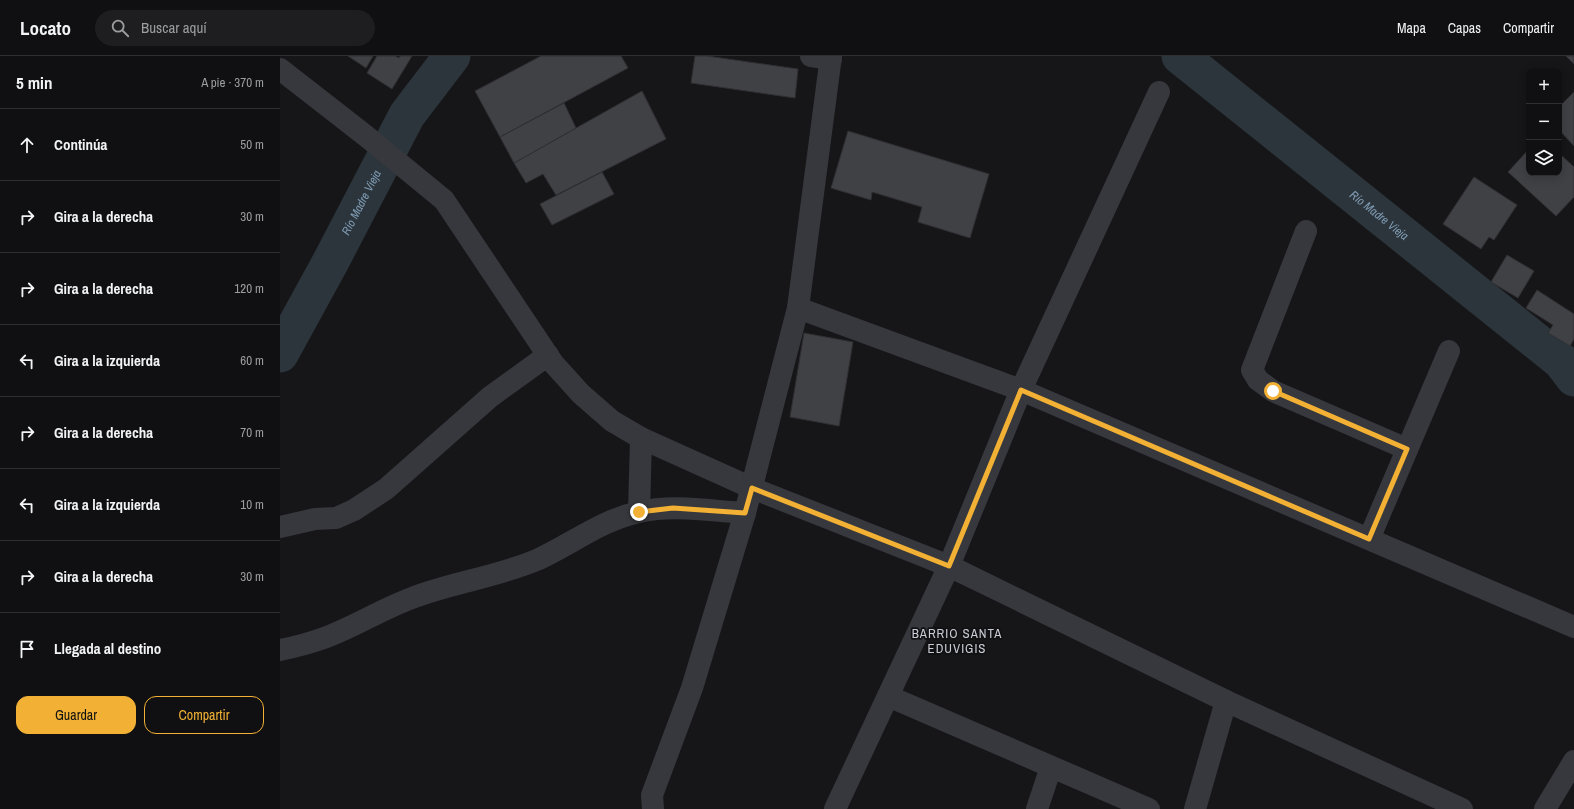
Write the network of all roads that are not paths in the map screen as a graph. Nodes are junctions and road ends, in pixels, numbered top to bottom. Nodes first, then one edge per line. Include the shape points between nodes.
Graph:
1 (824, 57) edge
2 (280, 69) edge
3 (1159, 92) dead end
4 (1306, 231) dead end
5 (798, 308) junction
6 (1449, 351) dead end
7 (548, 355) junction
8 (1021, 390) junction
9 (640, 438) junction
10 (1407, 449) junction
11 (752, 488) junction
12 (639, 512) junction
13 (745, 513) junction
14 (280, 528) edge
15 (1369, 539) junction
16 (949, 566) junction
17 (1574, 627) edge
18 (280, 650) edge
19 (888, 696) junction
20 (1226, 701) junction
21 (1574, 761) edge
22 (1051, 767) junction
23 (653, 809) edge
24 (835, 809) edge
25 (1038, 809) edge
26 (1149, 809) edge
27 (1195, 809) edge
28 (1462, 809) edge
29 (1545, 809) edge

1 - 5 street
2 - 7 street via 444,200
3 - 8 street
4 - 10 street via 1252,370 1258,380 1273,391
5 - 8 street
5 - 11 street
6 - 10 street
7 - 9 street via 581,394 612,421
7 - 14 street via 490,397 371,500 336,518 315,519
8 - 15 street
8 - 16 street
9 - 11 street
9 - 12 street
10 - 15 street
11 - 13 street
11 - 16 street
12 - 13 street via 673,508
12 - 18 street via 604,523 564,546 519,567 410,598 324,638
13 - 23 street via 692,688 652,795
15 - 17 street
16 - 19 street
16 - 20 street
19 - 22 street
19 - 24 street
20 - 27 street
20 - 28 street
21 - 29 street
22 - 25 street
22 - 26 street

